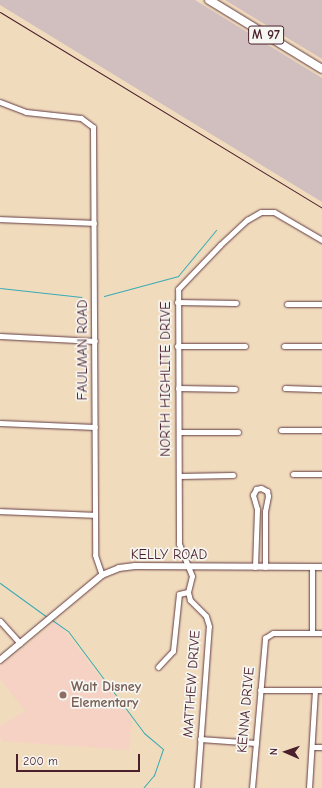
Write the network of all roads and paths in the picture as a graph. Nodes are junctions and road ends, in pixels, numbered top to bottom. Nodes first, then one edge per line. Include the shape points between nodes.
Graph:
1 (209, 0) edge
2 (322, 69) edge
3 (0, 102) edge
4 (0, 218) edge
5 (94, 223) junction
6 (322, 240) edge
7 (177, 302) junction
8 (236, 304) dead end
9 (287, 304) dead end
10 (322, 304) edge
11 (0, 336) edge
12 (95, 341) junction
13 (177, 346) junction
14 (245, 346) dead end
15 (284, 346) dead end
16 (322, 346) edge
17 (178, 388) junction
18 (284, 388) dead end
19 (235, 389) dead end
20 (322, 389) edge
21 (0, 423) edge
22 (96, 427) junction
23 (281, 430) dead end
24 (322, 430) edge
25 (179, 432) junction
26 (238, 432) dead end
27 (293, 474) dead end
28 (322, 474) edge
29 (233, 475) dead end
30 (178, 476) junction
31 (0, 511) edge
32 (96, 515) junction
33 (189, 566) junction
34 (255, 567) junction
35 (265, 567) junction
36 (312, 567) junction
37 (322, 567) edge
38 (102, 575) junction
39 (188, 592) junction
40 (0, 621) edge
41 (312, 633) junction
42 (322, 633) edge
43 (20, 643) junction
44 (0, 660) edge
45 (158, 667) dead end
46 (260, 690) junction
47 (315, 690) junction
48 (322, 690) edge
49 (200, 739) junction
50 (256, 743) junction
51 (312, 747) junction
52 (322, 747) edge
53 (197, 788) edge
54 (252, 788) edge
55 (309, 788) edge

1 - 2 main road, M 97
3 - 5 street, FAULMAN ROAD via 26,112 81,118 90,123 94,137
4 - 5 street
5 - 12 street, FAULMAN ROAD
6 - 7 street, NORTH HIGHLITE DRIVE via 270,210 251,217 182,283
7 - 8 street
7 - 13 street, NORTH HIGHLITE DRIVE
9 - 10 street
11 - 12 street
12 - 22 street, FAULMAN ROAD
13 - 14 street
13 - 17 street, NORTH HIGHLITE DRIVE
15 - 16 street
17 - 19 street
17 - 25 street, NORTH HIGHLITE DRIVE
18 - 20 street
21 - 22 street
22 - 32 street, FAULMAN ROAD
23 - 24 street
25 - 26 street
25 - 30 street, NORTH HIGHLITE DRIVE
27 - 28 street
29 - 30 street
30 - 33 street, NORTH HIGHLITE DRIVE via 179,544 181,554
31 - 32 street
32 - 38 street, FAULMAN ROAD via 95,555
33 - 34 street, KELLY ROAD
33 - 38 street, KELLY ROAD via 123,567
33 - 39 street via 192,576
34 - 35 street, KELLY ROAD
34 - 35 street via 257,509 253,495 256,489 261,488 267,491 268,496 265,511
35 - 36 street, KELLY ROAD
36 - 37 street, KELLY ROAD
36 - 41 street
38 - 43 street, KELLY ROAD
39 - 45 street via 179,594 173,651
39 - 49 street, MATTHEW DRIVE via 191,602 208,622
40 - 43 street
41 - 42 street
41 - 46 street, KENNA DRIVE via 267,635
43 - 44 street, KELLY ROAD
46 - 47 street
46 - 50 street, KENNA DRIVE
47 - 48 street
47 - 51 street
49 - 50 street
49 - 53 street, MATTHEW DRIVE
50 - 54 street, KENNA DRIVE
51 - 52 street
51 - 55 street

